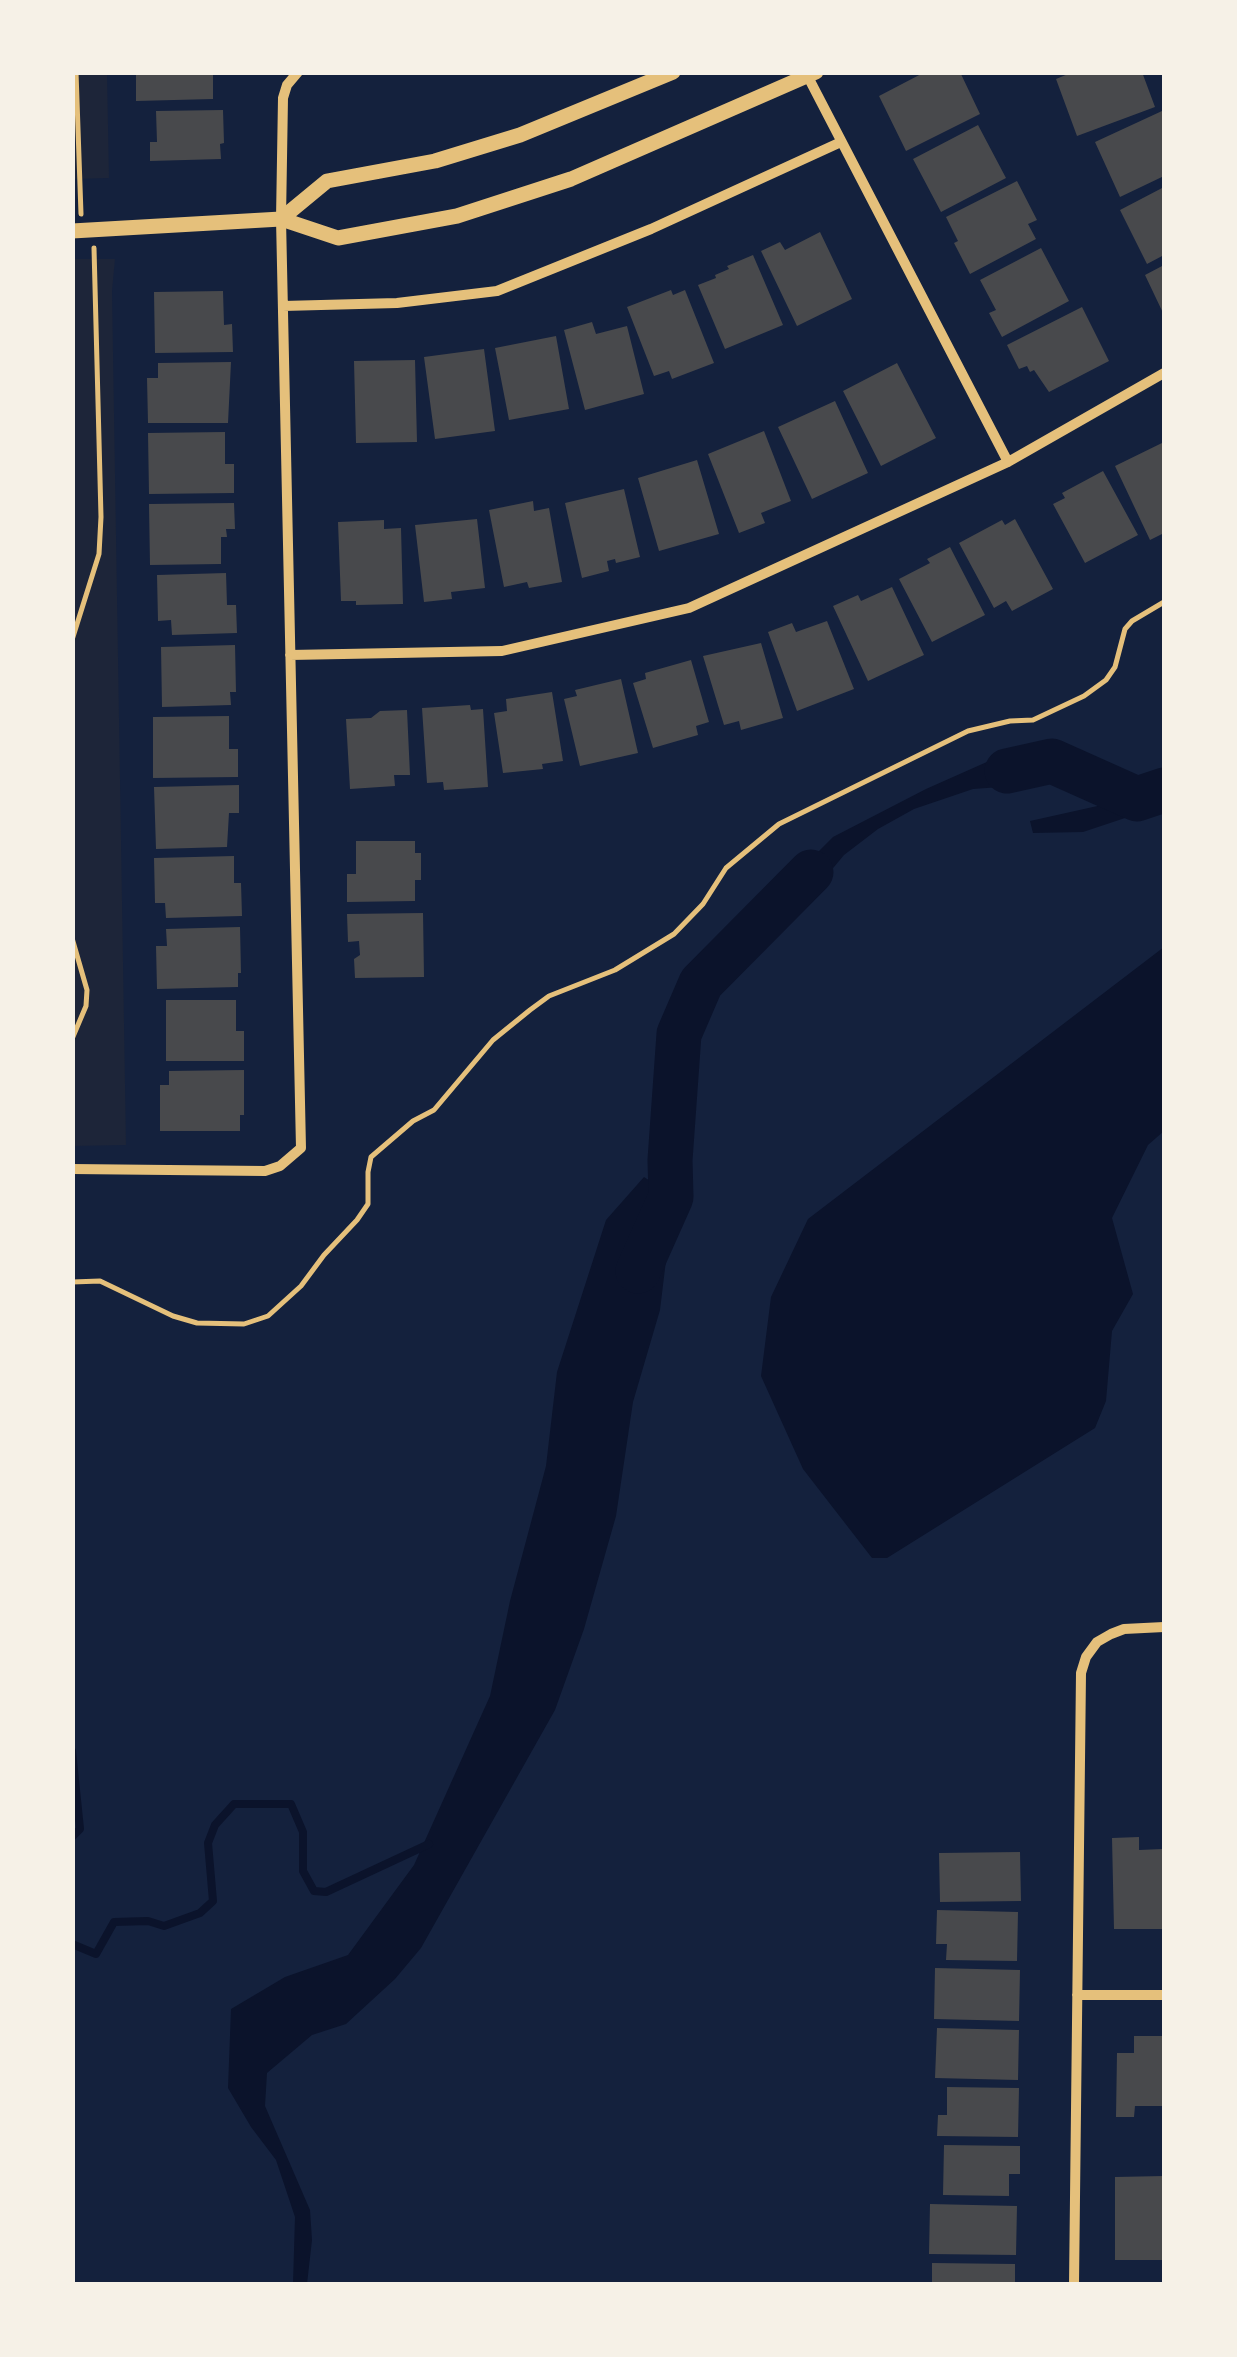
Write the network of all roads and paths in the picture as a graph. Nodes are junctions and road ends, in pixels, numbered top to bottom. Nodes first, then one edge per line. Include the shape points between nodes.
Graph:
1 (76, 72) edge
2 (298, 72) edge
3 (674, 72) edge
4 (810, 74) edge
5 (842, 142) junction
6 (281, 219) junction
7 (82, 230) edge
8 (283, 306) junction
9 (1164, 373) edge
10 (1008, 462) junction
11 (1164, 602) edge
12 (72, 640) edge
13 (290, 655) junction
14 (72, 938) edge
15 (72, 1040) edge
16 (72, 1169) edge
17 (72, 1282) edge
18 (1164, 1628) edge
19 (1076, 1995) junction
20 (1164, 1995) edge
21 (1074, 2284) edge

1 - 7 path
2 - 6 street via 283,98
3 - 6 street via 520,135 435,161 326,181
4 - 5 street
4 - 6 street via 570,179 457,216 338,238
5 - 8 street via 498,291
5 - 10 street
6 - 7 street
6 - 8 street
7 - 12 path via 101,517 99,554
8 - 13 street
9 - 10 street
10 - 13 street via 689,608 502,651
11 - 17 path via 1125,629 1116,667 1084,696 1033,720 968,731 779,824 726,868 702,904 652,950 530,1010 493,1040 434,1110 372,1157 368,1204 268,1316 244,1324 196,1323 100,1281
13 - 16 street via 301,1148 266,1170
14 - 15 path via 87,990
18 - 19 street via 1124,1629 1096,1642 1086,1657 1079,1692
19 - 20 street
19 - 21 street

